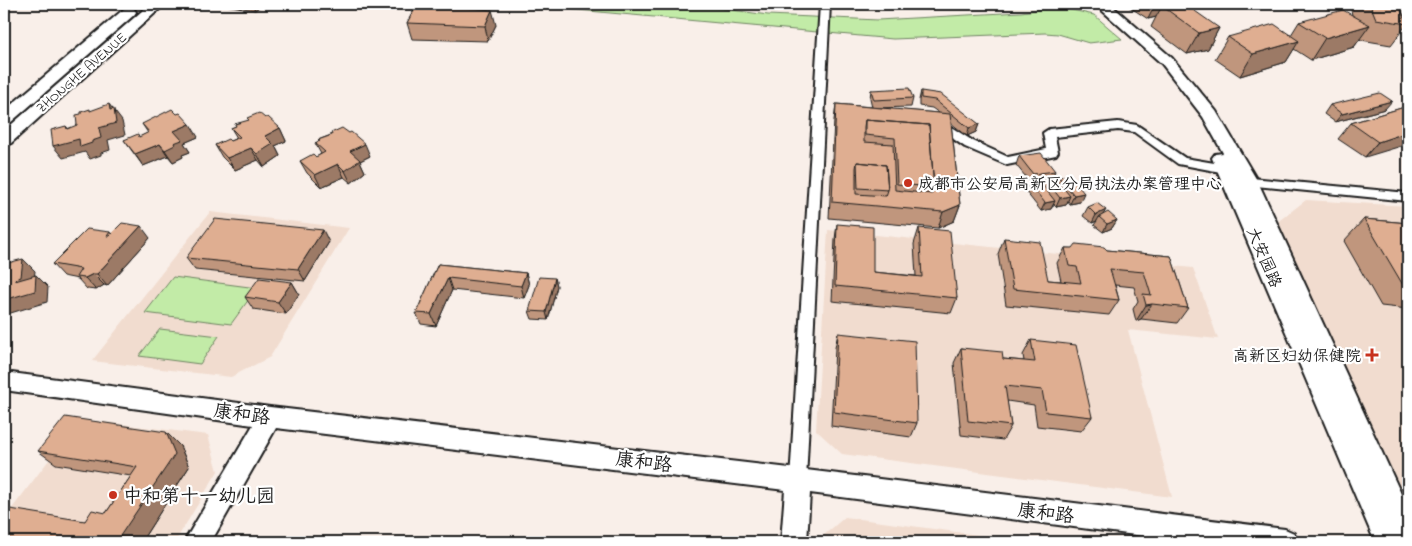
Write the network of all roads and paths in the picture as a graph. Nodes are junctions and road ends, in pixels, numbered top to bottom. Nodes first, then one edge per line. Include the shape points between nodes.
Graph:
1 (138, 4) edge
2 (158, 4) edge
3 (824, 4) edge
4 (1094, 4) edge
5 (1102, 4) edge
6 (1404, 4) edge
7 (1408, 6) edge
8 (928, 116) edge
9 (4, 119) edge
10 (4, 140) edge
11 (1236, 177) junction
12 (1408, 197) edge
13 (4, 381) edge
14 (270, 417) junction
15 (798, 480) junction
16 (1408, 537) edge
17 (197, 542) edge
18 (794, 542) edge
19 (1285, 542) edge
20 (1388, 542) edge

1 - 9 street, ZHONGHE AVENUE
2 - 10 street, ZHONGHE AVENUE
3 - 15 street
4 - 11 street, 大安园路 via 1138,42 1163,69
5 - 11 street via 1167,61 1210,115
6 - 7 street
8 - 11 street via 970,144 1007,161 1052,152 1049,133 1118,126 1137,129 1182,161
11 - 12 street
11 - 16 street
11 - 20 street, 大安园路
13 - 14 street, 康和路
14 - 15 street, 康和路
14 - 17 street
15 - 18 street
15 - 19 street, 康和路

